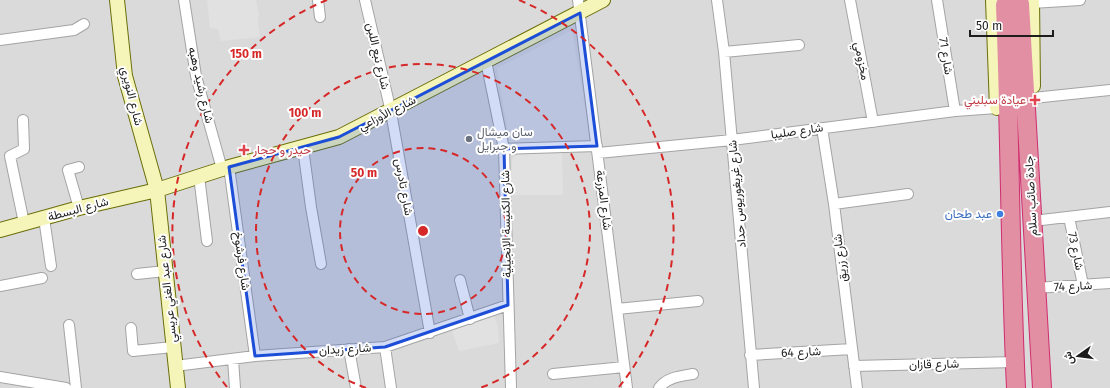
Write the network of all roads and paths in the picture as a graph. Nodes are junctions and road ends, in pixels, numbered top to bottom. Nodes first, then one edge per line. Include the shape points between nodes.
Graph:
1 (117, 0) edge
2 (184, 0) edge
3 (318, 0) edge
4 (365, 0) edge
5 (603, 0) edge
6 (717, 0) edge
7 (850, 0) edge
8 (937, 0) edge
9 (1080, 0) edge
10 (1016, 2) edge
11 (579, 6) edge
12 (320, 17) dead end
13 (84, 24) dead end
14 (0, 40) edge
15 (799, 45) dead end
16 (724, 52) junction
17 (486, 62) junction
18 (1110, 90) edge
19 (1033, 98) junction
20 (997, 108) junction
21 (955, 111) junction
22 (391, 112) junction
23 (23, 120) dead end
24 (874, 122) junction
25 (822, 128) junction
26 (732, 140) junction
27 (303, 148) junction
28 (504, 149) junction
29 (597, 150) junction
30 (79, 167) dead end
31 (225, 168) junction
32 (199, 176) junction
33 (157, 190) junction
34 (908, 194) dead end
35 (834, 204) junction
36 (79, 208) junction
37 (1110, 212) edge
38 (1009, 214) junction
39 (1068, 217) junction
40 (44, 218) junction
41 (1033, 221) junction
42 (24, 223) junction
43 (0, 230) edge
44 (207, 241) dead end
45 (321, 264) dead end
46 (51, 266) dead end
47 (165, 271) junction
48 (137, 274) dead end
49 (42, 278) dead end
50 (460, 280) dead end
51 (1110, 283) edge
52 (1083, 285) junction
53 (0, 286) edge
54 (1035, 288) junction
55 (698, 301) dead end
56 (508, 305) junction
57 (617, 309) junction
58 (470, 319) junction
59 (69, 325) dead end
60 (131, 328) dead end
61 (430, 332) junction
62 (173, 347) junction
63 (385, 347) junction
64 (349, 349) junction
65 (852, 349) junction
66 (750, 355) junction
67 (255, 356) junction
68 (234, 359) junction
69 (1015, 362) junction
70 (175, 366) junction
71 (854, 366) junction
72 (624, 367) junction
73 (553, 374) dead end
74 (693, 374) dead end
75 (3, 381) edge
76 (66, 388) edge
77 (76, 388) edge
78 (178, 388) edge
79 (235, 388) edge
80 (356, 388) edge
81 (391, 388) edge
82 (511, 388) edge
83 (627, 388) edge
84 (660, 388) edge
85 (754, 388) edge
86 (857, 388) edge
87 (1016, 388) edge
88 (1042, 388) edge

1 - 33 street, شارع النويري via 125,76
2 - 31 street, شارع رشيد وهبه via 196,76
3 - 12 street
4 - 22 street, شارع نبع اللبن
5 - 11 street, شارع الأوزاعي
6 - 16 street, شارع غريغوريوس حداد
7 - 24 street, مخزومي
8 - 21 street, شارع 71
9 - 10 street
10 - 19 street
10 - 20 street
10 - 38 highway, جادة صائب سلام via 1009,102
10 - 41 highway, جادة صائب سلام
11 - 17 street, شارع الأوزاعي
11 - 29 street, شارع المزرعة
13 - 14 street via 74,30
15 - 16 street
16 - 26 street, شارع غريغوريوس حداد
17 - 22 street, شارع الأوزاعي
17 - 28 street, شارع الكنيسة الإنجيلية
18 - 19 street
19 - 41 highway
20 - 21 street, شارع صليبا
20 - 38 highway
21 - 24 street, شارع صليبا
22 - 27 street, شارع الأوزاعي via 339,137
22 - 61 street, شارع تادرس
23 - 42 street via 24,149 10,156
24 - 25 street, شارع صليبا
25 - 26 street, شارع صليبا
25 - 35 street, شارع زريق
26 - 29 street, شارع صليبا
26 - 66 street, شارع غريغوريوس حداد
27 - 31 street, شارع الأوزاعي
27 - 45 street via 310,207
28 - 29 street, شارع صليبا
28 - 56 street, شارع الكنيسة الإنجيلية
29 - 57 street, شارع المزرعة
30 - 36 street via 68,170
31 - 32 street, شارع الأوزاعي
31 - 67 street, شارع فرشوخ
32 - 33 street, شارع الأوزاعي
32 - 44 street
33 - 36 street, شارع البسطة
33 - 47 street, شارع عبد الغني عريسي
34 - 35 street
35 - 65 street, شارع زريق
36 - 40 street, شارع البسطة
37 - 39 street
38 - 69 highway, جادة صائب سلام
39 - 41 street
39 - 52 street, شارع 73
40 - 42 street, شارع البسطة
40 - 46 street
41 - 54 highway, جادة صائب سلام
42 - 43 street, شارع البسطة
47 - 48 street
47 - 62 street, شارع عبد الغني عريسي
49 - 53 street
50 - 58 street
51 - 52 street, شارع 74
52 - 54 street, شارع 74
54 - 88 highway, جادة صائب سلام
55 - 57 street
56 - 58 street, شارع زيدان
56 - 82 street, شارع الكنيسة الإنجيلية
57 - 72 street, شارع المزرعة
58 - 61 street, شارع زيدان
59 - 77 street
60 - 62 street via 133,352
61 - 63 street, شارع زيدان
62 - 70 street, شارع عبد الغني عريسي
63 - 64 street, شارع زيدان
63 - 81 street
64 - 67 street, شارع زيدان
64 - 80 street
65 - 66 street, شارع 64
65 - 71 street, شارع زريق
66 - 85 street, شارع غريغوريوس حداد
67 - 68 street, شارع زيدان
68 - 70 street, شارع زيدان
68 - 79 street
69 - 71 street, شارع قازان
69 - 87 highway, جادة صائب سلام
70 - 78 street, شارع عبد الغني عريسي
71 - 86 street, شارع زريق
72 - 73 street
72 - 83 street, شارع المزرعة
74 - 84 street via 670,379
75 - 76 street

